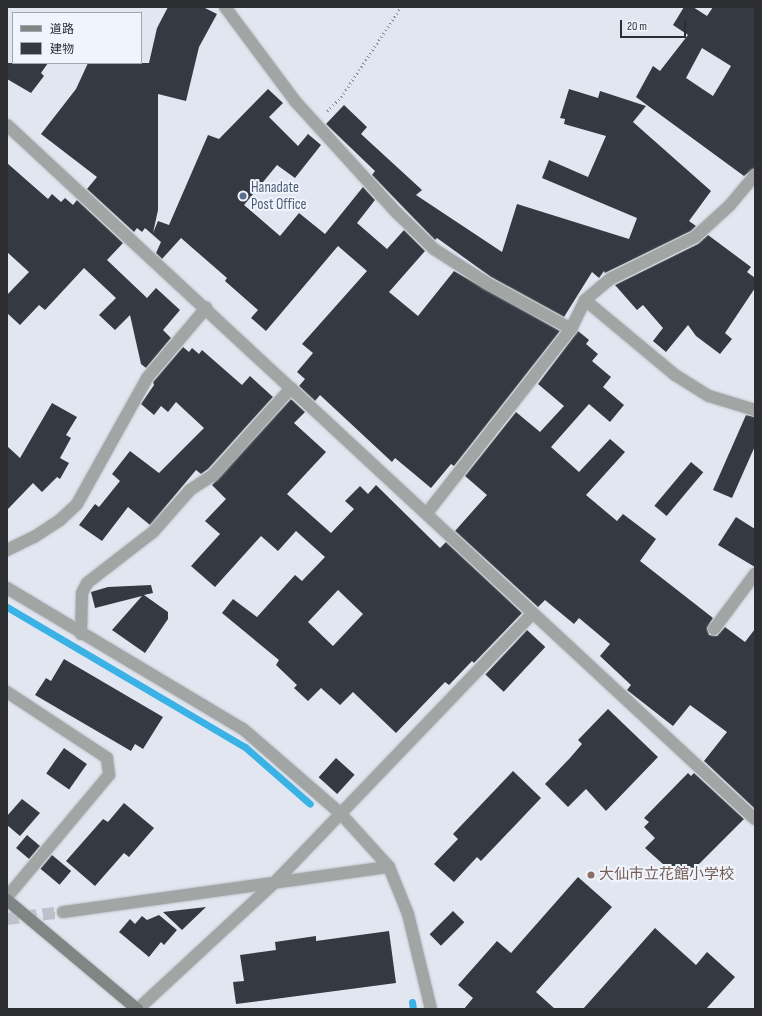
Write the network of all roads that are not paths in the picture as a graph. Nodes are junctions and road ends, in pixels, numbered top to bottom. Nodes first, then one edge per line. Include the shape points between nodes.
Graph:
1 (224, 7) edge
2 (7, 125) edge
3 (755, 175) edge
4 (585, 300) junction
5 (206, 308) junction
6 (571, 329) junction
7 (291, 388) junction
8 (755, 410) edge
9 (426, 513) junction
10 (7, 550) edge
11 (755, 574) edge
12 (7, 588) edge
13 (532, 614) junction
14 (714, 629) dead end
15 (81, 634) junction
16 (7, 692) edge
17 (342, 814) junction
18 (755, 819) edge
19 (389, 866) junction
20 (276, 881) junction
21 (7, 898) edge
22 (63, 912) tunnel mouth
23 (137, 1009) edge
24 (431, 1009) edge

1 - 6 street via 295,101 397,213 434,249 487,283
2 - 5 street
3 - 4 street via 730,205 695,237 610,279
4 - 6 street
4 - 8 street via 675,375 709,396
5 - 7 street
5 - 10 street via 147,378 77,504 54,524
6 - 9 street
7 - 9 street
7 - 15 street via 213,475 190,490 152,532 87,583 82,593
9 - 13 street
11 - 14 street
12 - 15 street
13 - 17 street
13 - 18 street
15 - 17 street via 243,729
16 - 21 street via 107,758 109,775
17 - 19 street
17 - 20 street
19 - 20 street
19 - 24 street via 408,914
20 - 22 street
20 - 23 street
21 - 23 street

